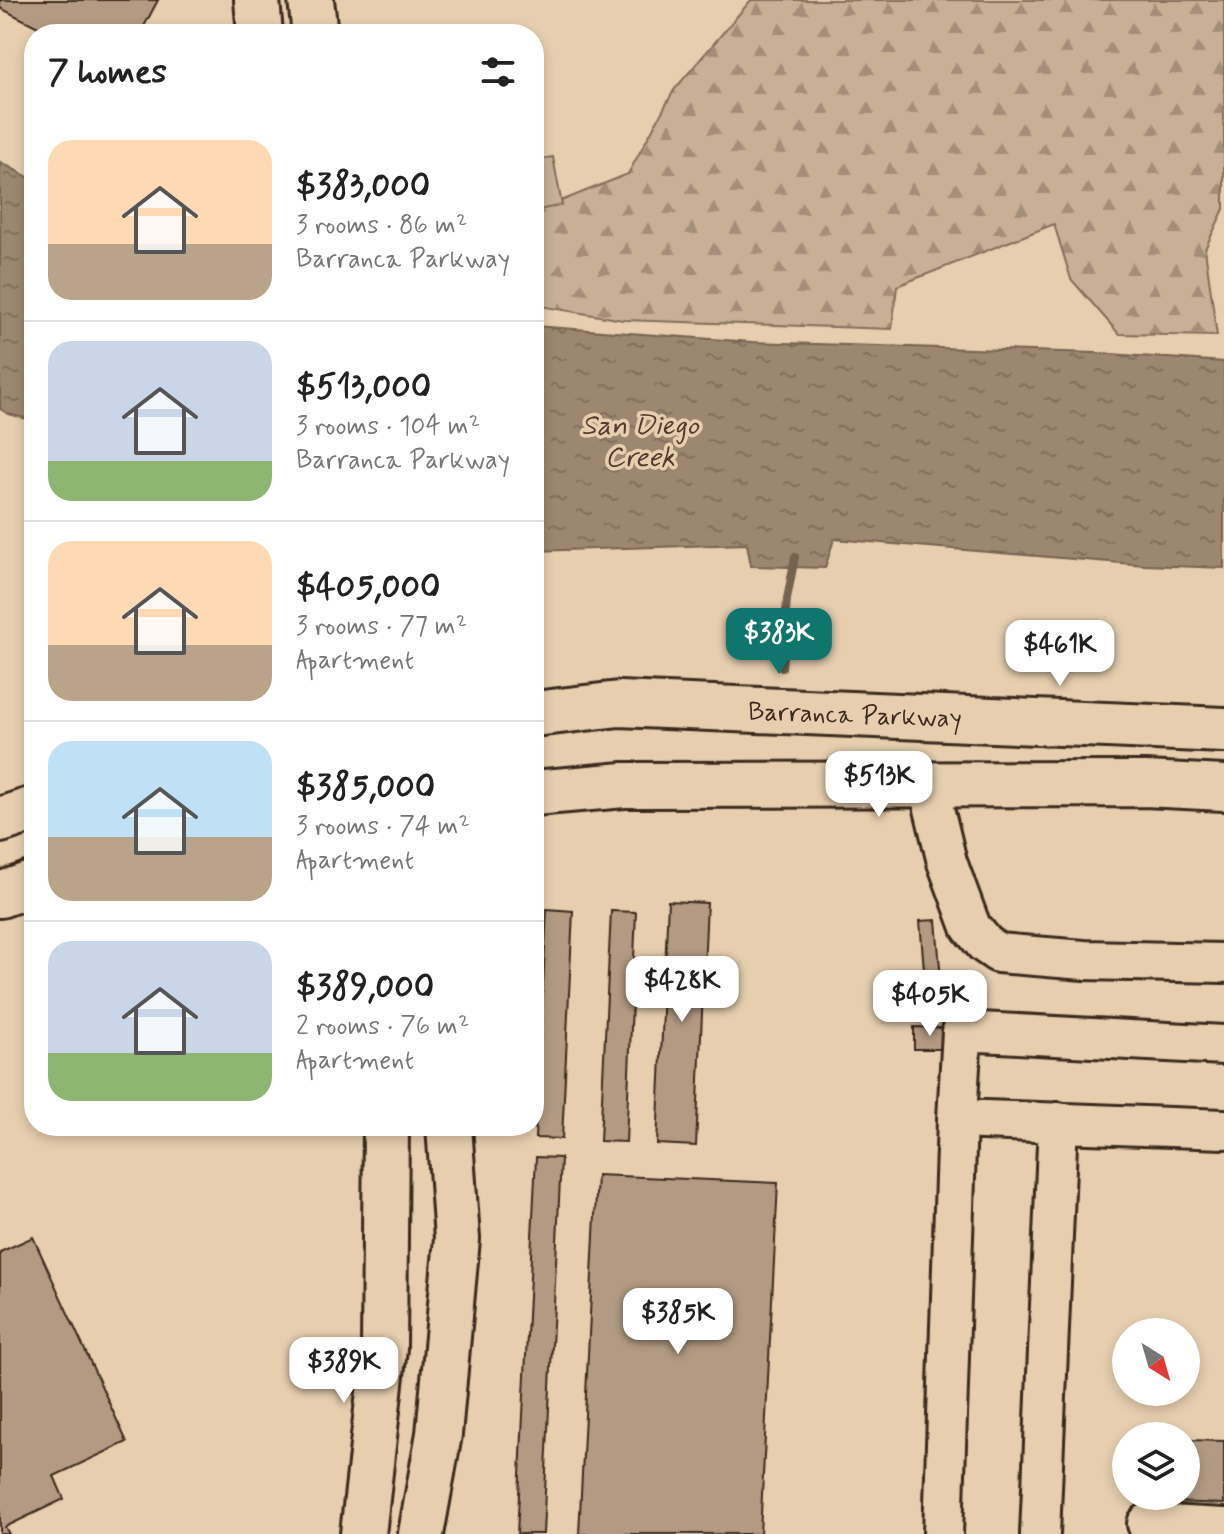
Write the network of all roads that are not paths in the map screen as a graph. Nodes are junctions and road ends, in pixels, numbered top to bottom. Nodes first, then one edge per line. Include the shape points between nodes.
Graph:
1 (257, 0) edge
2 (311, 0) edge
3 (259, 24) edge
4 (314, 24) edge
5 (544, 713) edge
6 (1224, 730) edge
7 (928, 784) junction
8 (1224, 788) edge
9 (544, 792) edge
10 (24, 812) edge
11 (0, 820) edge
12 (24, 887) edge
13 (0, 895) edge
14 (1224, 963) edge
15 (1224, 1045) edge
16 (957, 1119) junction
17 (1058, 1122) junction
18 (1224, 1129) edge
19 (386, 1136) edge
20 (450, 1136) edge
21 (1147, 1524) dead end
22 (1224, 1528) edge
23 (363, 1534) edge
24 (421, 1534) edge
25 (943, 1534) edge
26 (1040, 1534) edge

1 - 3 main road
2 - 4 main road
5 - 6 main road, Barranca Parkway via 619,704
7 - 8 main road
7 - 9 main road via 624,785
7 - 14 lane via 947,862 971,927 998,953
10 - 11 main road
12 - 13 main road
15 - 16 lane via 962,1031
16 - 17 lane
16 - 25 lane
17 - 18 lane
17 - 26 lane
19 - 23 main road via 384,1348
20 - 24 main road via 457,1239 439,1434
21 - 22 lane

